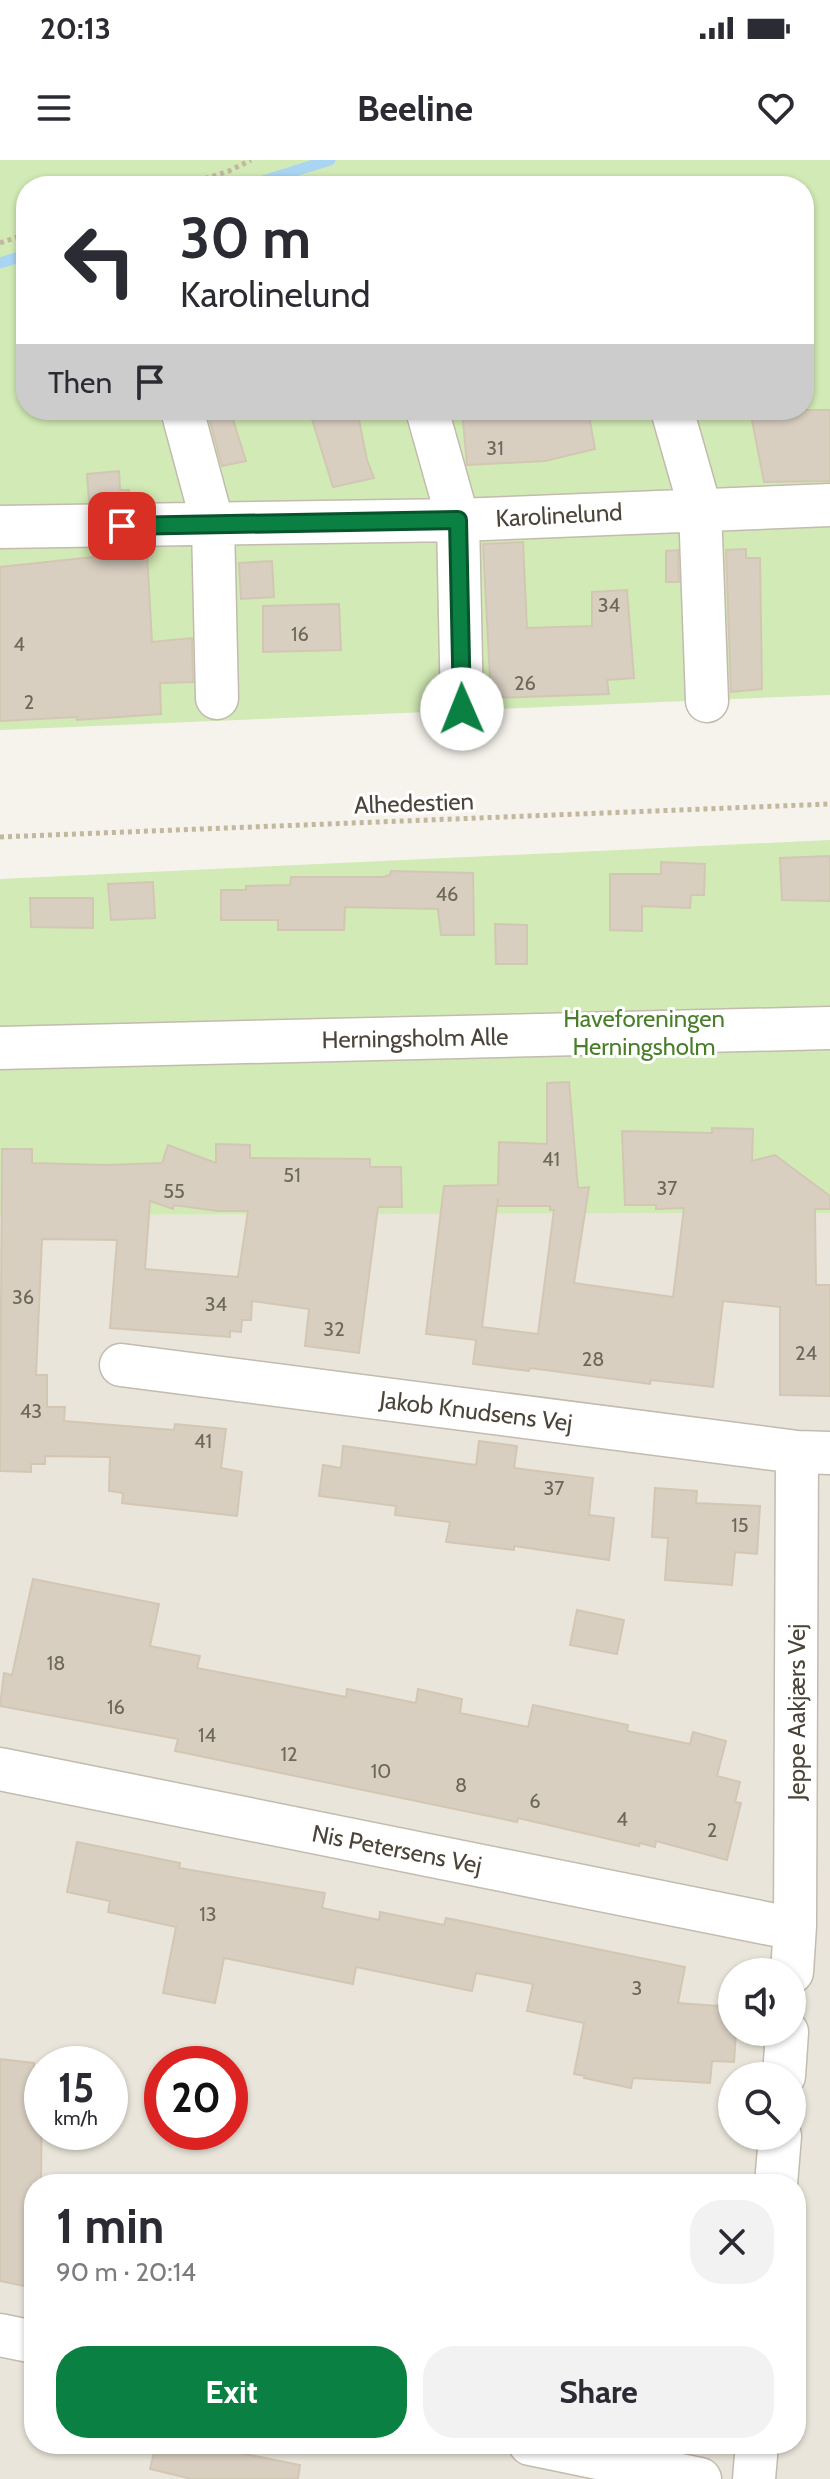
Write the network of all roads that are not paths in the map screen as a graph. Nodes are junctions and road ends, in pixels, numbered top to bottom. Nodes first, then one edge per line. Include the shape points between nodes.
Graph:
1 (185, 420) edge
2 (430, 420) edge
3 (675, 420) edge
4 (830, 505) edge
5 (700, 508) junction
6 (458, 520) junction
7 (213, 525) junction
8 (0, 527) edge
9 (217, 698) dead end
10 (707, 701) dead end
11 (462, 709) dead end
12 (830, 1028) edge
13 (0, 1048) edge
14 (121, 1365) dead end
15 (814, 1452) edge
16 (0, 1769) edge
17 (795, 1926) junction
18 (793, 1958) edge
19 (779, 2150) edge
20 (777, 2174) edge
21 (0, 2335) edge
22 (24, 2340) edge
23 (579, 2454) edge
24 (756, 2454) edge
25 (700, 2479) edge
26 (754, 2479) edge

1 - 7 street
2 - 6 street
3 - 5 street
4 - 5 street, Karolinelund
5 - 6 street, Karolinelund
5 - 10 street
6 - 7 street, Karolinelund
6 - 11 street
7 - 8 street, Karolinelund
7 - 9 street
12 - 13 street, Herningsholm Alle
14 - 15 street, Jakob Knudsens Vej
15 - 17 street, Jeppe Aakjærs Vej
16 - 17 street, Nis Petersens Vej
17 - 18 street, Jeppe Aakjærs Vej
19 - 20 street
21 - 22 street
23 - 25 street
24 - 26 street

